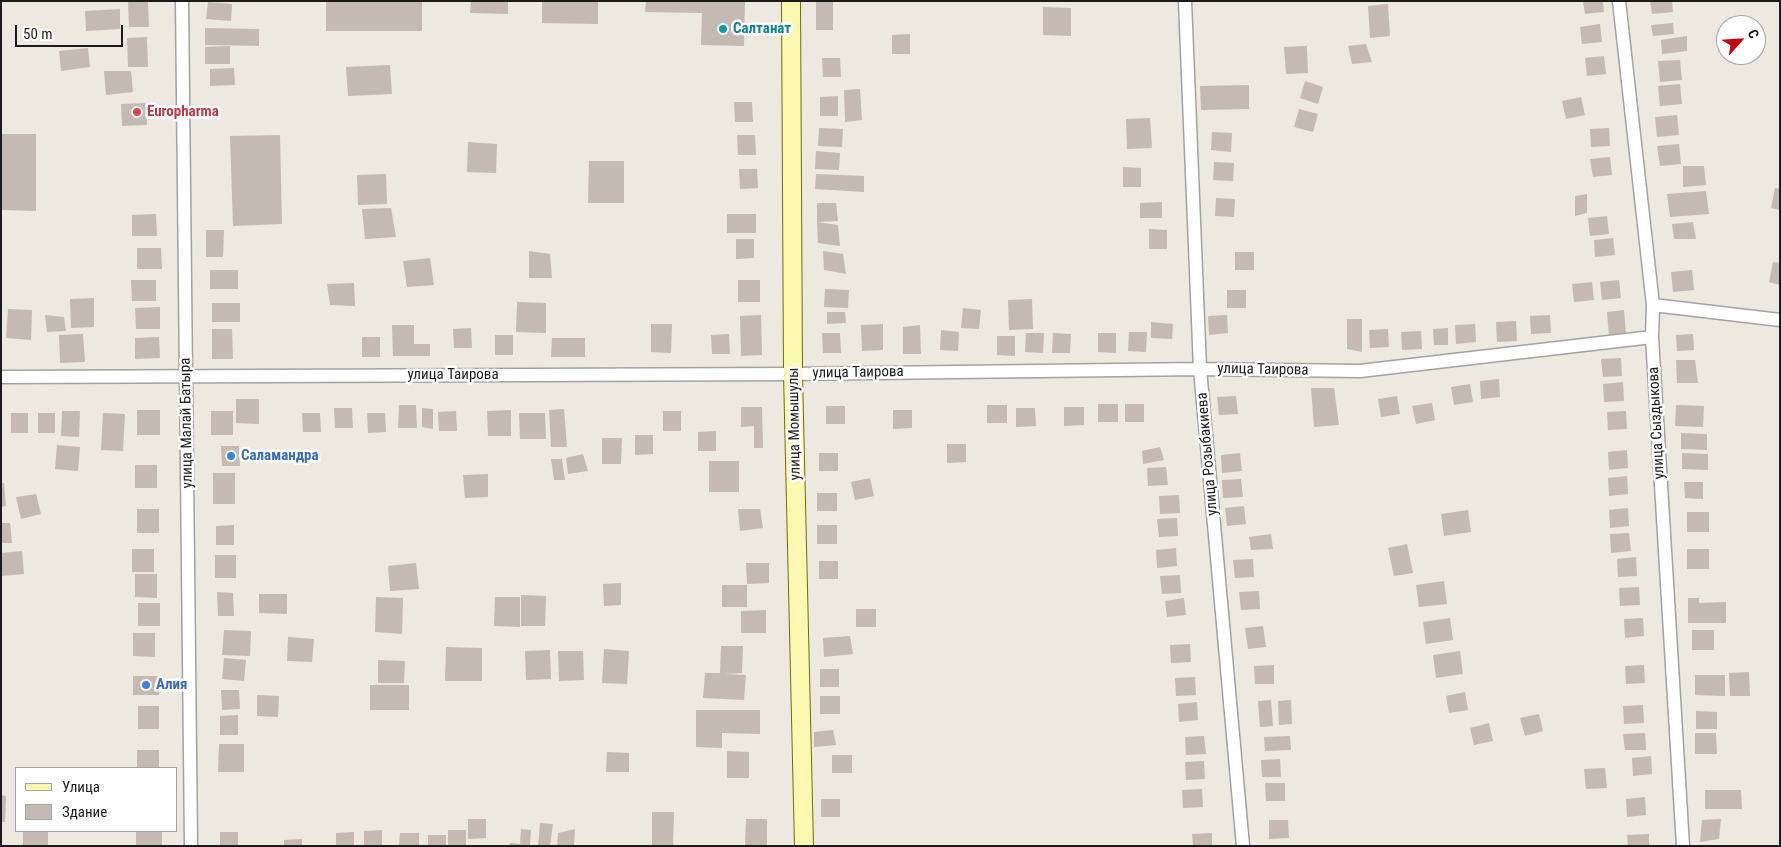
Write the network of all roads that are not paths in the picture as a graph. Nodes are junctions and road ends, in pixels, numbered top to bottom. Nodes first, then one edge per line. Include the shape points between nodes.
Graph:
1 (182, 1) edge
2 (791, 1) edge
3 (1185, 1) edge
4 (1619, 1) edge
5 (1652, 305) junction
6 (1780, 320) edge
7 (1652, 337) junction
8 (1200, 369) junction
9 (793, 374) junction
10 (187, 376) junction
11 (1, 377) edge
12 (191, 846) edge
13 (804, 846) edge
14 (1244, 846) edge
15 (1683, 846) edge

1 - 10 street, улица Малай Батыра
2 - 9 street, улица Момышулы
3 - 8 street, улица Розыбакиева
4 - 5 street, улица Сыздыкова
5 - 6 street
5 - 7 street, улица Сыздыкова
7 - 8 street, улица Таирова via 1360,371
7 - 15 street, улица Сыздыкова
8 - 9 street, улица Таирова
8 - 14 street, улица Розыбакиева
9 - 10 street, улица Таирова
9 - 13 street, улица Момышулы
10 - 11 street, улица Таирова
10 - 12 street, улица Малай Батыра

